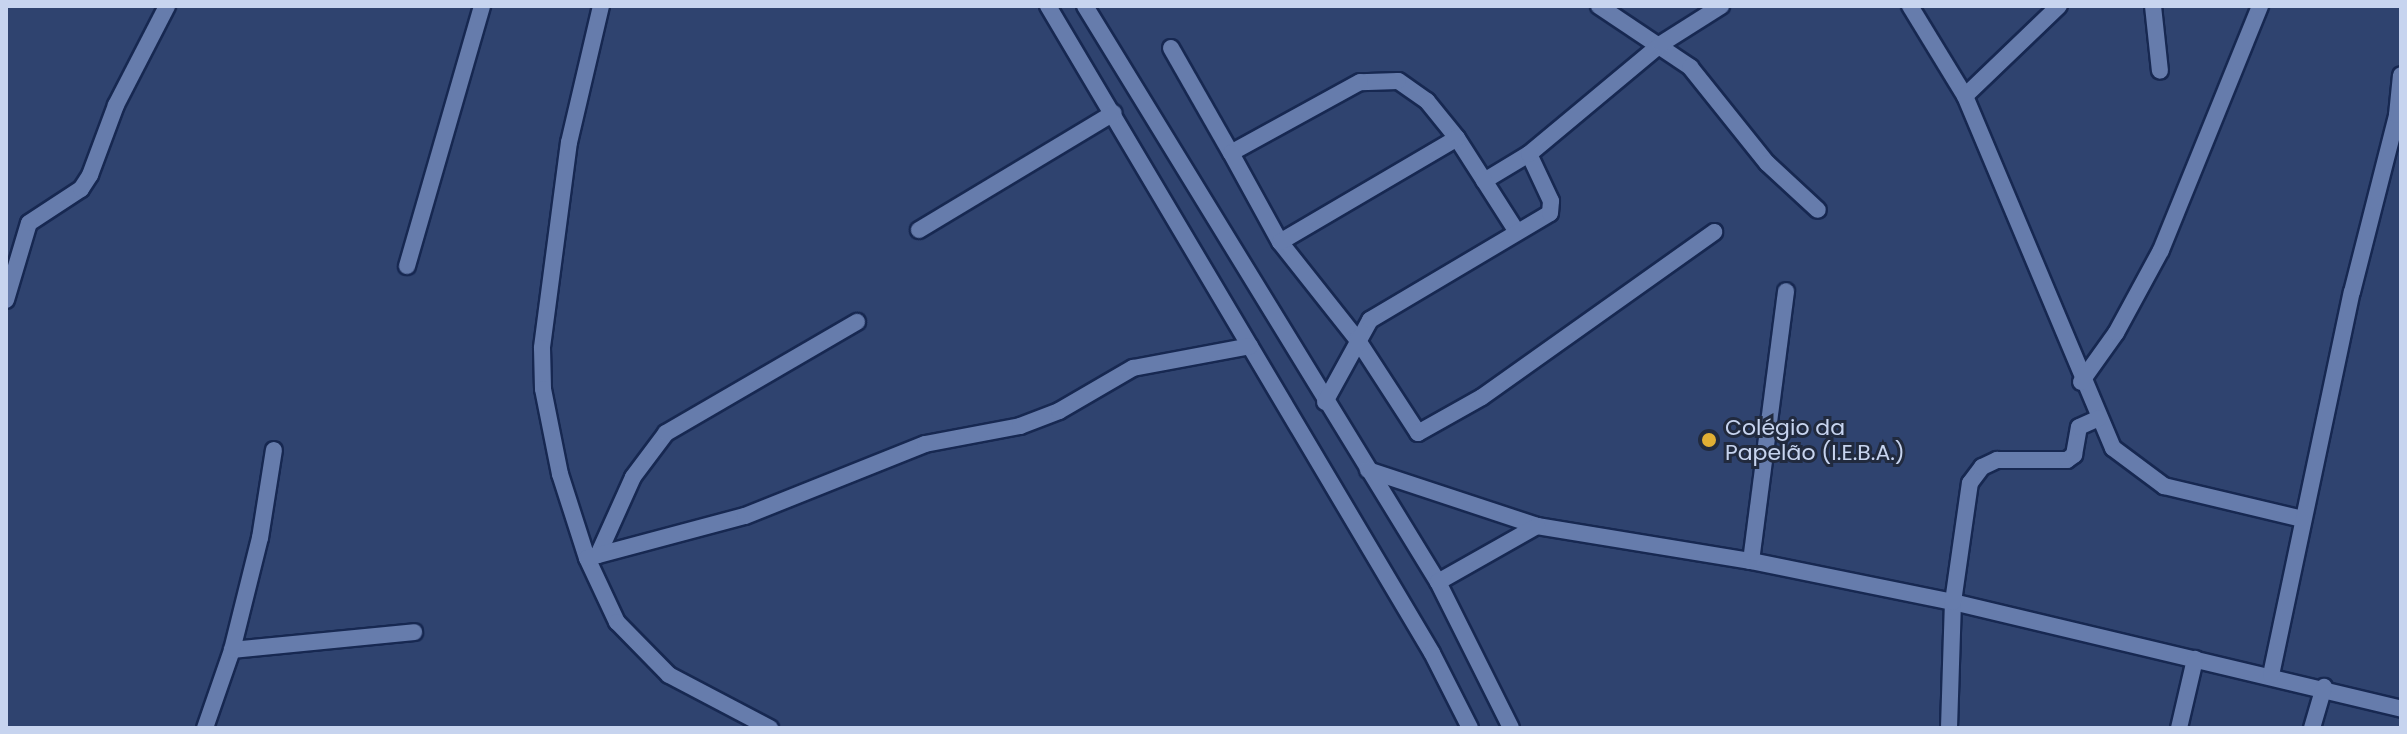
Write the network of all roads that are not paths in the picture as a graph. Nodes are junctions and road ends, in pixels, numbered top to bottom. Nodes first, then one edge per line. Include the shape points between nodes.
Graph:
1 (167, 6) edge
2 (482, 6) edge
3 (601, 6) edge
4 (1048, 6) edge
5 (1085, 6) edge
6 (1599, 6) edge
7 (1721, 6) edge
8 (1910, 6) edge
9 (2059, 6) edge
10 (2153, 6) edge
11 (2260, 6) edge
12 (1703, 11) edge
13 (1661, 44) junction
14 (1171, 48) dead end
15 (2160, 71) dead end
16 (2401, 75) edge
17 (1965, 96) junction
18 (1114, 113) junction
19 (1457, 138) junction
20 (1231, 153) junction
21 (1529, 154) junction
22 (1484, 181) junction
23 (1818, 210) dead end
24 (919, 230) dead end
25 (1517, 232) junction
26 (1714, 232) dead end
27 (1280, 242) junction
28 (407, 266) dead end
29 (1786, 291) dead end
30 (6, 300) edge
31 (857, 322) dead end
32 (1357, 339) junction
33 (1250, 346) junction
34 (2081, 382) junction
35 (1325, 402) junction
36 (2099, 418) junction
37 (274, 450) dead end
38 (1368, 470) junction
39 (2303, 519) junction
40 (1537, 526) junction
41 (592, 556) junction
42 (1751, 561) junction
43 (1438, 582) junction
44 (1953, 602) junction
45 (414, 632) dead end
46 (232, 650) junction
47 (2195, 659) junction
48 (2271, 675) junction
49 (2324, 687) junction
50 (2401, 709) edge
51 (205, 728) edge
52 (770, 728) edge
53 (1470, 728) edge
54 (1511, 728) edge
55 (1949, 728) edge
56 (2179, 728) edge
57 (2312, 728) edge

1 - 30 street via 134,65 86,182 29,223
2 - 28 street
3 - 41 street via 569,142 542,348 543,389 560,474
4 - 18 street
5 - 35 street
6 - 13 street
7 - 12 street
8 - 17 street
9 - 17 street
10 - 15 street
11 - 34 street via 2161,250 2116,333
12 - 13 street
13 - 21 street
13 - 23 street via 1690,67 1767,163
14 - 20 street
16 - 39 street via 2397,115
17 - 34 street
18 - 24 street
18 - 33 street
19 - 20 street via 1414,91 1380,79 1360,82
19 - 22 street
19 - 27 street
20 - 27 street
21 - 22 street
21 - 25 street via 1551,201 1550,213
22 - 25 street
25 - 32 street via 1370,320
26 - 32 street via 1482,397 1421,433
27 - 32 street
29 - 42 street
31 - 41 street via 666,433 633,477
32 - 35 street
33 - 41 street via 1133,368 1059,411 1020,426 925,444 745,516
33 - 53 street via 1432,653
34 - 36 street
35 - 38 street
36 - 39 street via 2113,448 2164,486
36 - 44 street via 2079,427 2074,455 2067,460 1997,460 1982,467 1965,503
37 - 46 street via 260,538
38 - 40 street
38 - 43 street
39 - 48 street
40 - 42 street
40 - 43 street
41 - 52 street via 617,622 642,652 697,693
42 - 44 street
43 - 54 street
44 - 47 street
44 - 55 street
45 - 46 street
46 - 51 street
47 - 48 street
47 - 56 street
48 - 49 street
49 - 50 street
49 - 57 street

